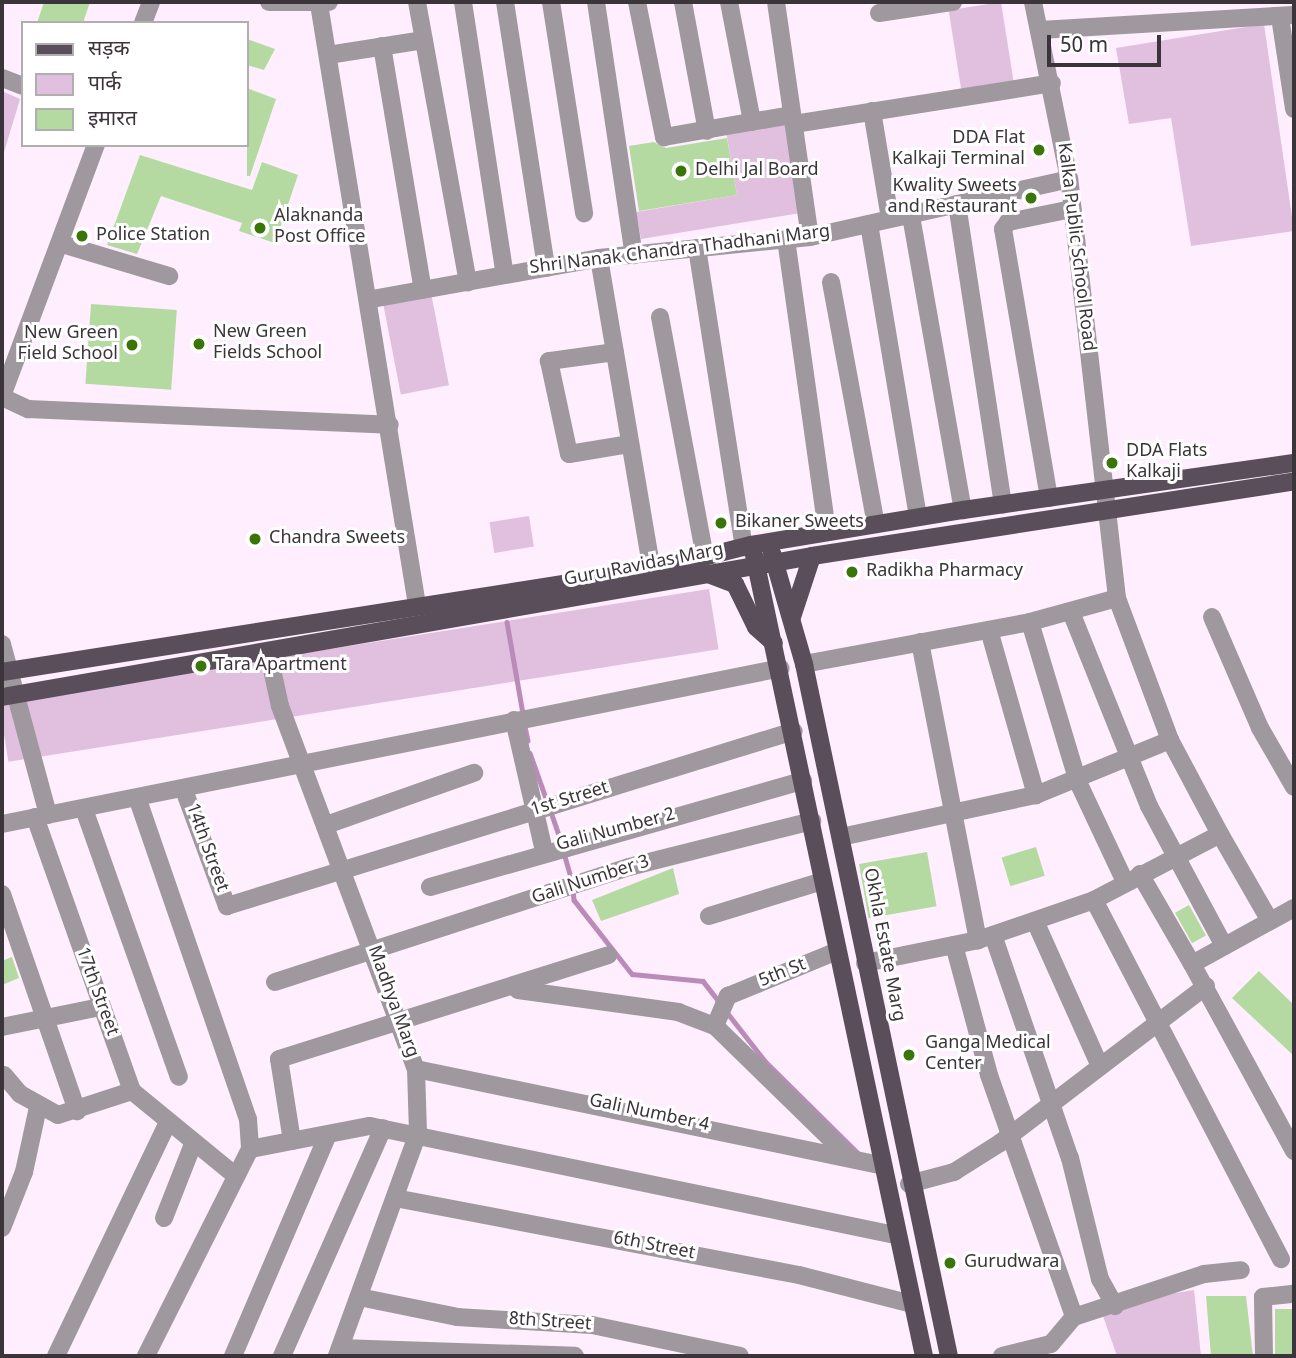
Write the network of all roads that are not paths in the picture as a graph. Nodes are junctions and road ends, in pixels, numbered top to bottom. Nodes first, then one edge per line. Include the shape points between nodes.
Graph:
1 (151, 2) edge
2 (269, 2) edge
3 (417, 2) edge
4 (463, 2) edge
5 (505, 2) edge
6 (551, 2) edge
7 (596, 2) edge
8 (637, 2) edge
9 (683, 2) edge
10 (729, 2) edge
11 (776, 2) edge
12 (953, 2) edge
13 (1033, 2) edge
14 (325, 3) edge
15 (1246, 10) edge
16 (879, 13) dead end
17 (1287, 16) edge
18 (144, 21) edge
19 (1040, 30) junction
20 (424, 40) junction
21 (382, 47) junction
22 (328, 55) junction
23 (2, 78) edge
24 (1052, 83) junction
25 (21, 85) edge
26 (1294, 109) edge
27 (872, 111) junction
28 (793, 120) junction
29 (752, 122) junction
30 (707, 131) junction
31 (95, 147) edge
32 (1069, 179) junction
33 (957, 204) junction
34 (1072, 209) junction
35 (584, 213) dead end
36 (911, 216) junction
37 (890, 219) junction
38 (869, 224) junction
39 (810, 237) junction
40 (786, 239) junction
41 (62, 244) junction
42 (697, 248) junction
43 (634, 254) junction
44 (599, 258) junction
45 (547, 268) junction
46 (505, 275) junction
47 (169, 276) dead end
48 (468, 282) junction
49 (831, 282) dead end
50 (423, 290) junction
51 (372, 299) junction
52 (660, 317) dead end
53 (615, 352) junction
54 (2, 397) edge
55 (390, 425) junction
56 (630, 443) junction
57 (1294, 463) edge
58 (1294, 481) edge
59 (1049, 498) junction
60 (1106, 502) junction
61 (1003, 505) junction
62 (962, 510) junction
63 (918, 517) junction
64 (876, 524) junction
65 (827, 532) junction
66 (755, 545) junction
67 (812, 556) junction
68 (705, 557) junction
69 (775, 564) junction
70 (756, 566) junction
71 (652, 570) junction
72 (711, 575) junction
73 (1117, 598) junction
74 (417, 605) junction
75 (1070, 612) junction
76 (792, 617) junction
77 (1212, 617) dead end
78 (1030, 622) junction
79 (989, 630) junction
80 (920, 642) junction
81 (774, 643) junction
82 (2, 644) edge
83 (268, 651) junction
84 (804, 664) junction
85 (781, 668) junction
86 (4, 672) edge
87 (8, 696) edge
88 (514, 720) junction
89 (794, 731) junction
90 (1170, 740) junction
91 (1131, 758) junction
92 (304, 761) junction
93 (474, 773) dead end
94 (803, 781) junction
95 (1078, 782) junction
96 (1294, 788) edge
97 (184, 790) junction
98 (1036, 796) junction
99 (138, 800) junction
100 (85, 809) junction
101 (531, 811) junction
102 (954, 813) junction
103 (42, 816) junction
104 (812, 821) junction
105 (2, 824) edge
106 (329, 824) junction
107 (1220, 834) junction
108 (841, 837) junction
109 (544, 850) junction
110 (1173, 857) junction
111 (345, 869) junction
112 (1132, 878) junction
113 (823, 881) junction
114 (430, 887) dead end
115 (2, 894) edge
116 (1094, 900) junction
117 (227, 906) joint
118 (1294, 908) edge
119 (709, 916) dead end
120 (1035, 921) junction
121 (1270, 921) junction
122 (986, 938) junction
123 (954, 945) junction
124 (1224, 946) junction
125 (837, 951) junction
126 (375, 954) junction
127 (608, 955) dead end
128 (865, 963) junction
129 (1192, 964) junction
130 (275, 982) dead end
131 (1206, 986) junction
132 (513, 990) junction
133 (100, 1007) junction
134 (1157, 1018) junction
135 (46, 1021) junction
136 (400, 1025) junction
137 (715, 1026) junction
138 (2, 1027) edge
139 (1099, 1064) junction
140 (416, 1069) junction
141 (2, 1075) edge
142 (179, 1077) dead end
143 (132, 1090) junction
144 (1050, 1103) junction
145 (38, 1107) junction
146 (77, 1111) junction
147 (167, 1125) junction
148 (383, 1128) junction
149 (1290, 1129) edge
150 (418, 1133) junction
151 (328, 1134) junction
152 (1010, 1135) junction
153 (292, 1141) junction
154 (193, 1144) junction
155 (250, 1149) junction
156 (1294, 1151) edge
157 (847, 1155) junction
158 (880, 1165) junction
159 (236, 1175) junction
160 (909, 1184) junction
161 (395, 1198) junction
162 (164, 1218) dead end
163 (2, 1228) edge
164 (895, 1235) junction
165 (1281, 1259) dead end
166 (1241, 1270) dead end
167 (1294, 1294) edge
168 (359, 1297) junction
169 (912, 1304) junction
170 (1115, 1306) junction
171 (1074, 1317) junction
172 (1054, 1350) edge
173 (338, 1352) edge
174 (56, 1356) edge
175 (146, 1356) edge
176 (233, 1356) edge
177 (282, 1356) edge
178 (575, 1356) edge
179 (740, 1356) edge
180 (924, 1356) edge
181 (949, 1356) edge
182 (1002, 1356) edge
183 (1264, 1356) edge

1 - 18 street
2 - 14 street
3 - 20 street
4 - 46 street
5 - 45 street
6 - 35 street
7 - 43 street
8 - 30 street via 664,137
9 - 30 street
10 - 29 street
11 - 28 street
12 - 16 street
13 - 19 street, Kalka Public School Road
14 - 22 street
15 - 17 street
15 - 19 street
17 - 26 street
19 - 24 street, Kalka Public School Road
20 - 21 street
20 - 48 street
21 - 22 street
21 - 50 street
22 - 51 street
23 - 25 street
24 - 27 street
24 - 32 street, Kalka Public School Road
27 - 28 street
27 - 37 street
28 - 29 street
28 - 39 street
29 - 30 street
31 - 41 street
32 - 33 street, Shri Nanak Chandra Thadhani Marg
32 - 34 street, Kalka Public School Road
33 - 36 street, Shri Nanak Chandra Thadhani Marg
33 - 61 street
34 - 59 street via 1007,222 1003,229
34 - 60 street, Kalka Public School Road
36 - 37 street, Shri Nanak Chandra Thadhani Marg
36 - 62 street
37 - 38 street, Shri Nanak Chandra Thadhani Marg
38 - 39 street, Shri Nanak Chandra Thadhani Marg
38 - 63 street
39 - 40 street, Shri Nanak Chandra Thadhani Marg
40 - 42 street, Shri Nanak Chandra Thadhani Marg
40 - 65 street
41 - 47 street
41 - 54 street
42 - 43 street, Shri Nanak Chandra Thadhani Marg
42 - 66 street
43 - 44 street, Shri Nanak Chandra Thadhani Marg
44 - 45 street, Shri Nanak Chandra Thadhani Marg
44 - 53 street
45 - 46 street, Shri Nanak Chandra Thadhani Marg
46 - 48 street, Shri Nanak Chandra Thadhani Marg
48 - 50 street, Shri Nanak Chandra Thadhani Marg
49 - 64 street
50 - 51 street, Shri Nanak Chandra Thadhani Marg
51 - 55 street
52 - 68 street
53 - 56 street
53 - 56 street via 549,361 569,454
54 - 55 street via 28,409
55 - 74 street
56 - 71 street
57 - 60 main road, Guru Ravidas Marg
58 - 60 main road, Guru Ravidas Marg
59 - 60 main road, Guru Ravidas Marg
59 - 61 main road, Guru Ravidas Marg
60 - 67 main road, Guru Ravidas Marg
60 - 73 street, Kalka Public School Road
61 - 62 main road, Guru Ravidas Marg
62 - 63 main road, Guru Ravidas Marg
63 - 64 main road, Guru Ravidas Marg
64 - 65 main road, Guru Ravidas Marg
65 - 66 main road, Guru Ravidas Marg
66 - 68 main road, Guru Ravidas Marg
66 - 69 main road, Okhla Estate Marg
66 - 70 main road
67 - 69 main road, Guru Ravidas Marg
67 - 76 main road
68 - 71 main road, Guru Ravidas Marg
69 - 70 main road, Guru Ravidas Marg
69 - 76 main road, Okhla Estate Marg
70 - 72 main road, Guru Ravidas Marg
70 - 81 main road
71 - 74 main road, Guru Ravidas Marg
72 - 81 main road via 735,584 756,627
72 - 83 main road, Guru Ravidas Marg
73 - 75 street
73 - 90 street, Kalka Public School Road
74 - 86 main road, Guru Ravidas Marg
75 - 78 street
75 - 91 street
76 - 84 main road, Okhla Estate Marg
77 - 96 street via 1260,728
78 - 79 street
78 - 95 street
79 - 80 street
79 - 98 street
80 - 84 street
80 - 102 street
81 - 85 main road
82 - 86 street, 17th Street
83 - 87 main road, Guru Ravidas Marg
83 - 92 street, Madhya Marg via 280,706
84 - 108 main road, Okhla Estate Marg
85 - 88 street
85 - 89 main road
86 - 87 street, 17th Street
87 - 103 street, 17th Street
88 - 92 street
88 - 101 street
89 - 94 main road
89 - 101 street, 1st Street
90 - 91 street
90 - 107 street, Kalka Public School Road
91 - 95 street
91 - 110 street
92 - 97 street
92 - 106 street, Madhya Marg
93 - 106 street
94 - 104 main road
94 - 109 street, Gali Number 2
95 - 98 street
95 - 112 street
97 - 99 street
97 - 117 street, 14th Street
98 - 102 street
99 - 100 street
99 - 155 street via 248,1119
100 - 103 street
100 - 142 street
101 - 109 street
101 - 111 street, 1st Street
102 - 108 street
102 - 122 street
103 - 105 street
103 - 133 street, 17th Street
104 - 113 main road
104 - 126 street, Gali Number 3 via 629,867
106 - 111 street, Madhya Marg
107 - 110 street
107 - 121 street, Kalka Public School Road
108 - 128 main road, Okhla Estate Marg
109 - 114 street, Gali Number 2
110 - 112 street
110 - 124 street
111 - 117 street, 1st Street
111 - 126 street, Madhya Marg
112 - 116 street
112 - 129 street
113 - 119 street
113 - 125 main road
115 - 135 street
116 - 120 street
116 - 134 street
118 - 121 street
120 - 122 street
120 - 139 street
121 - 124 street
122 - 123 street
122 - 144 street
123 - 128 street
123 - 152 street
124 - 129 street
125 - 137 street, 5th St via 728,996
125 - 158 main road
126 - 130 street, Gali Number 3
126 - 136 street, Madhya Marg
127 - 132 street
128 - 160 main road, Okhla Estate Marg
129 - 131 street
131 - 134 street
131 - 149 street
132 - 136 street
132 - 137 street via 678,1012
133 - 135 street
133 - 143 street, 17th Street
134 - 139 street
134 - 165 street
135 - 138 street
135 - 146 street
136 - 140 street, Madhya Marg
136 - 153 street via 279,1059
137 - 157 street
139 - 144 street
140 - 150 street, Madhya Marg
140 - 157 street, Gali Number 4
141 - 145 street
143 - 146 street
143 - 147 street, 17th Street
144 - 152 street
144 - 170 street via 1100,1279
145 - 146 street via 58,1115
145 - 163 street via 24,1172
147 - 154 street, 17th Street
147 - 174 street
148 - 150 street
148 - 151 street
148 - 177 street
149 - 156 street
150 - 161 street, Madhya Marg
150 - 164 street
151 - 153 street
151 - 176 street
152 - 160 street via 954,1171
152 - 171 street
153 - 155 street
154 - 159 street, 17th Street
154 - 162 street
155 - 159 street
157 - 158 street, Gali Number 4
158 - 164 main road
159 - 175 street
160 - 181 main road, Okhla Estate Marg
161 - 168 street, Madhya Marg
161 - 169 street, 6th Street via 799,1275
164 - 169 main road
166 - 170 street via 1204,1274
167 - 183 street via 1263,1297
168 - 173 street, Madhya Marg
168 - 179 street, 8th Street via 457,1317 592,1325
169 - 180 main road
170 - 171 street
171 - 172 street
172 - 182 street
173 - 178 street

